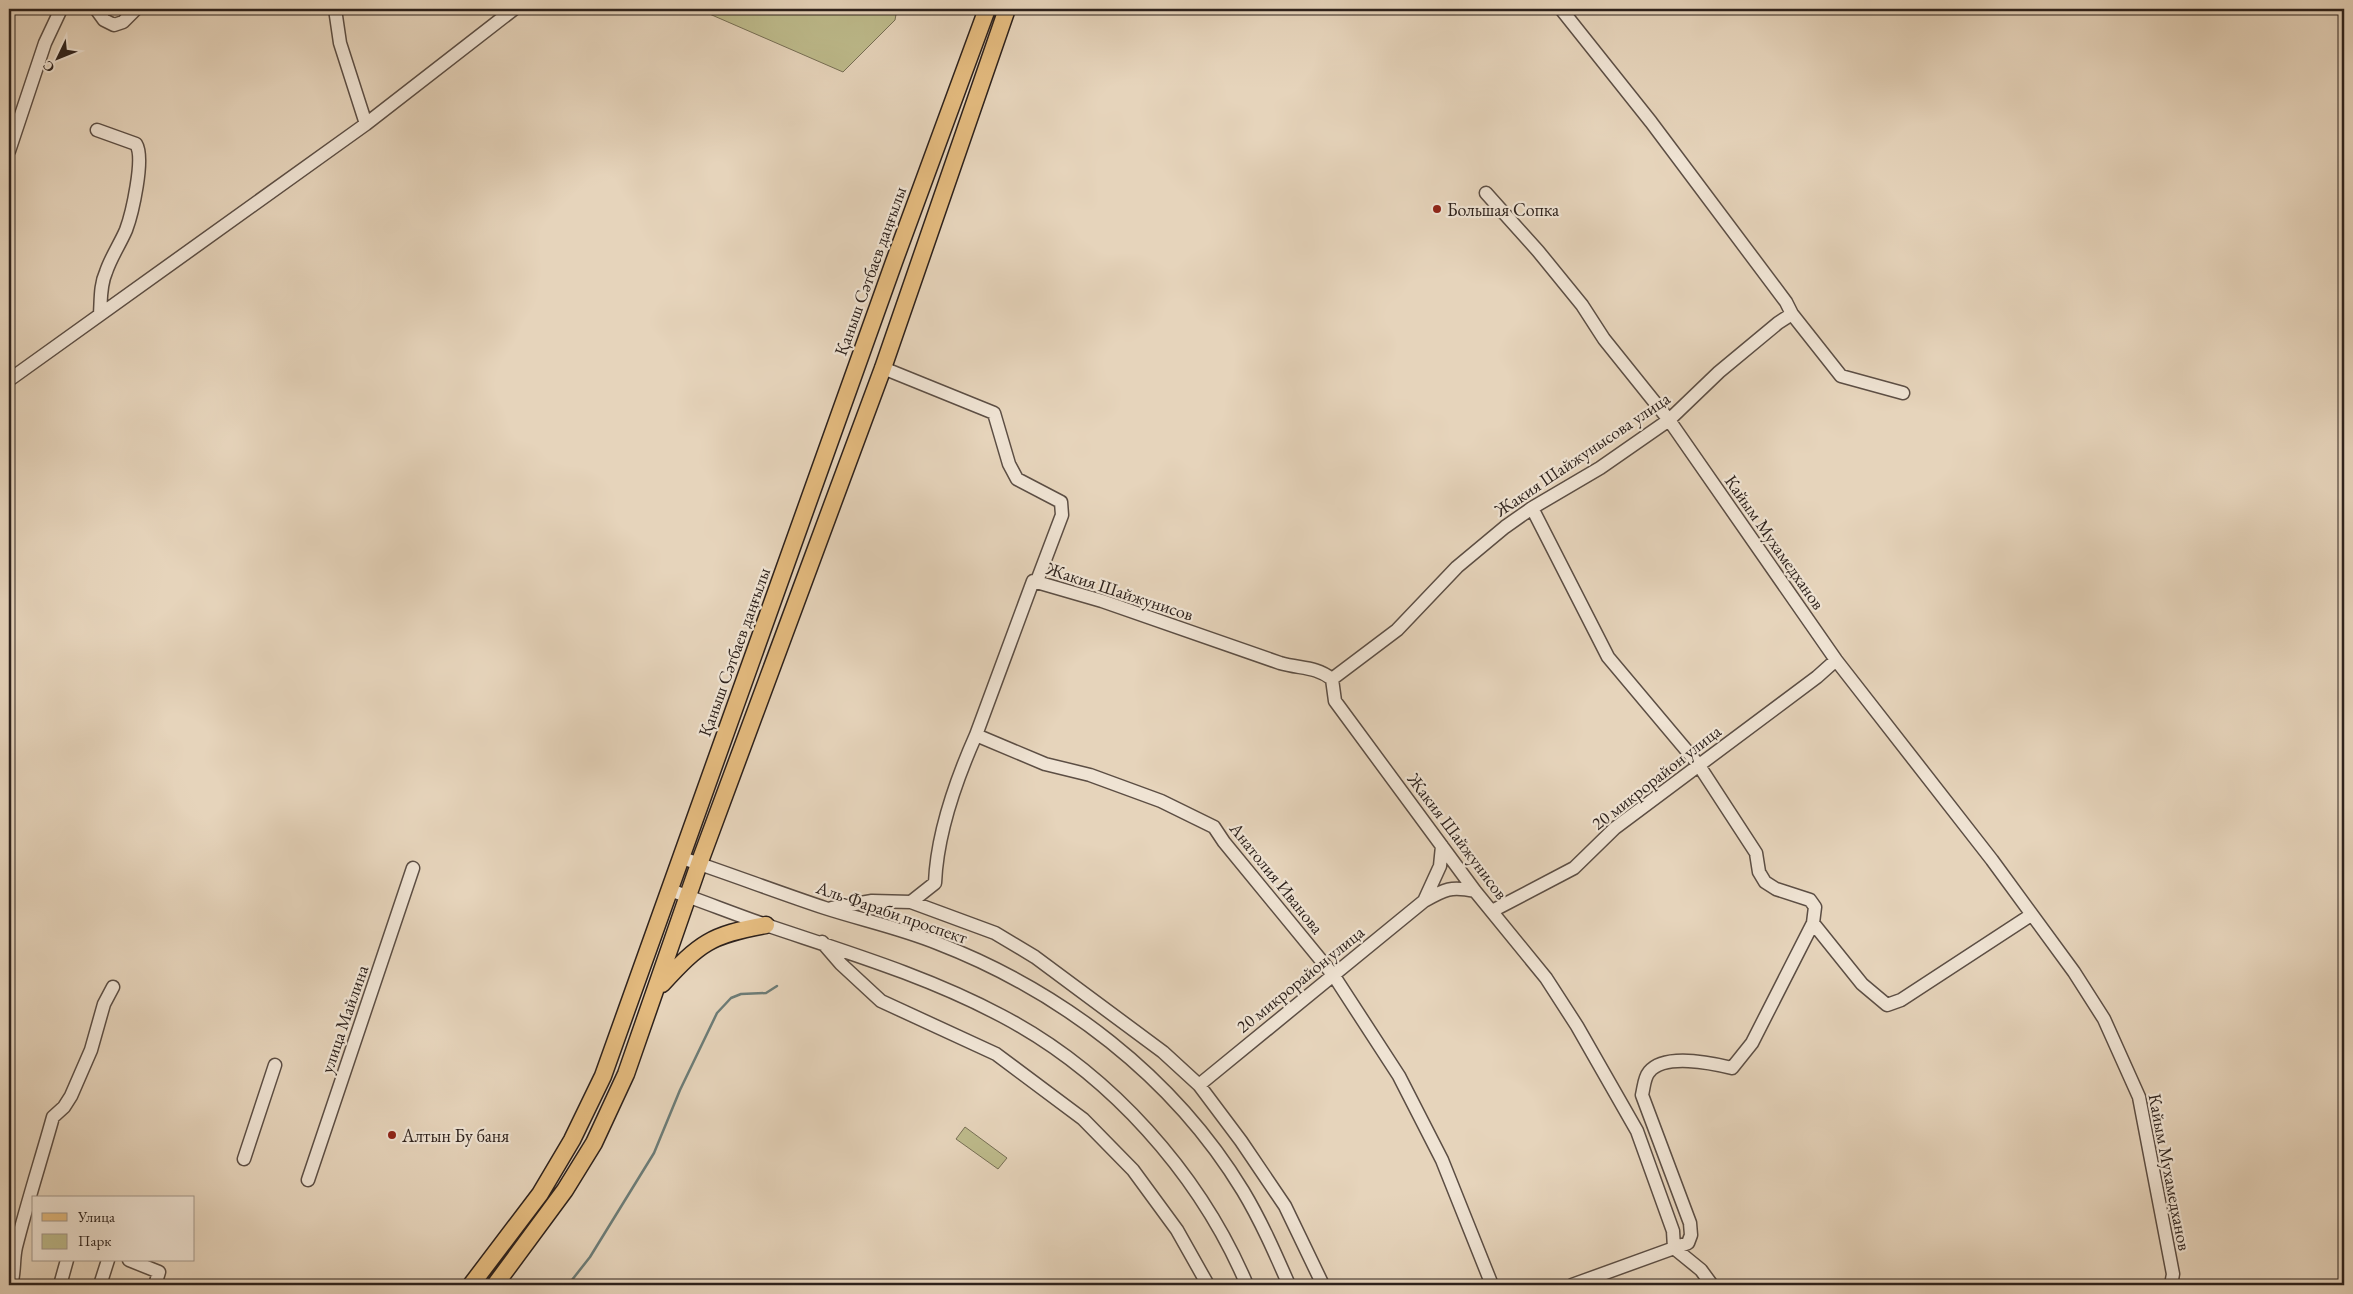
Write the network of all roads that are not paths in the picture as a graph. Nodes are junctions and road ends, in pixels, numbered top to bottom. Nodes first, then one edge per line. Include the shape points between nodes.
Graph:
1 (62, 9) edge
2 (96, 9) edge
3 (136, 9) edge
4 (336, 9) edge
5 (514, 9) edge
6 (987, 9) edge
7 (1007, 9) edge
8 (1561, 9) edge
9 (366, 124) junction
10 (97, 130) dead end
11 (9, 151) edge
12 (1486, 193) dead end
13 (100, 314) junction
14 (1792, 314) junction
15 (883, 368) junction
16 (9, 380) edge
17 (1904, 393) dead end
18 (1669, 420) junction
19 (1532, 508) junction
20 (1035, 581) junction
21 (1836, 660) junction
22 (1332, 679) junction
23 (976, 735) junction
24 (1698, 764) junction
25 (1442, 846) junction
26 (682, 858) junction
27 (699, 864) junction
28 (413, 868) dead end
29 (670, 890) junction
30 (1475, 891) junction
31 (689, 896) junction
32 (1424, 901) junction
33 (911, 902) junction
34 (828, 908) junction
35 (1492, 911) junction
36 (2031, 915) junction
37 (1813, 923) junction
38 (766, 925) junction
39 (822, 942) junction
40 (1334, 976) junction
41 (113, 987) dead end
42 (657, 990) junction
43 (275, 1065) dead end
44 (1199, 1085) junction
45 (244, 1160) dead end
46 (308, 1180) dead end
47 (28, 1230) edge
48 (1674, 1248) junction
49 (66, 1262) edge
50 (107, 1262) edge
51 (134, 1262) edge
52 (11, 1285) edge
53 (60, 1285) edge
54 (100, 1285) edge
55 (155, 1285) edge
56 (472, 1285) edge
57 (495, 1285) edge
58 (1208, 1285) edge
59 (1247, 1285) edge
60 (1289, 1285) edge
61 (1323, 1285) edge
62 (1492, 1285) edge
63 (1572, 1285) edge
64 (1712, 1285) edge
65 (2171, 1285) edge

1 - 11 street via 45,43
2 - 3 street via 104,20 114,25 123,22
4 - 9 street via 340,43
5 - 9 street
6 - 26 main road, Қаныш Сәтбаев даңғылы
7 - 15 main road
8 - 14 street via 1651,122
9 - 13 street
10 - 13 street via 136,144 140,153 128,224 105,272
12 - 18 street, Кайым Мухамедханов via 1538,251
13 - 16 street
14 - 17 street via 1841,376
14 - 18 street, Жакия Шайжунысова улица via 1719,372
15 - 20 street via 994,413 1009,464 1017,479 1061,502 1062,515
15 - 27 main road
18 - 19 street, Жакия Шайжунысова улица via 1600,468
18 - 21 street, Кайым Мухамедханов
19 - 22 street, Жакия Шайжунысова улица via 1458,567 1397,630
19 - 24 street via 1608,656
20 - 22 street, Жакия Шайжунисов via 1280,663 1320,670
20 - 23 street
21 - 24 street, 20 микрорайон улица
21 - 36 street, Кайым Мухамедханов
22 - 25 street, Жакия Шайжунисов via 1335,701
23 - 33 street via 954,791 936,862 935,883
23 - 40 street, Анатолия Иванова via 1045,764 1090,775 1161,801 1214,828
24 - 35 street, 20 микрорайон улица via 1615,828 1574,868
24 - 37 street via 1756,853 1759,872 1765,882 1810,900 1815,907
25 - 30 street, Жакия Шайжунисов
25 - 32 street, 20 микрорайон улица via 1440,866
26 - 27 street, Аль-Фараби проспект
26 - 29 main road, Қаныш Сәтбаев даңғылы
27 - 31 main road
27 - 34 street, Аль-Фараби проспект
28 - 46 street, улица Майлина
29 - 31 street
29 - 56 main road, Қаныш Сәтбаев даңғылы via 603,1076 572,1140 540,1194
30 - 32 street, 20 микрорайон улица via 1455,887 1442,890
30 - 35 street, Жакия Шайжунисов
31 - 38 street
31 - 42 main road
32 - 40 street, 20 микрорайон улица
33 - 34 street via 872,901
33 - 44 street via 995,933 1035,957 1163,1052
34 - 60 street, Аль-Фараби проспект via 894,927 987,965 1074,1014 1113,1044 1182,1109 1215,1151 1247,1199
35 - 48 street, Жакия Шайжунисов via 1546,978 1578,1026 1637,1131 1673,1231
36 - 37 street via 1901,1000 1887,1005 1862,984
36 - 65 street, Кайым Мухамедханов via 2104,1019 2139,1097 2173,1274
37 - 48 street via 1752,1043 1732,1068 1700,1060 1674,1061 1656,1067 1645,1079 1642,1095 1690,1223 1688,1243
38 - 39 street
38 - 42 main road via 732,931 709,940 686,958
39 - 58 street via 840,964 881,1001 996,1054 1083,1119 1133,1170 1177,1230
39 - 59 street via 954,992 1004,1016 1052,1046 1104,1088 1144,1127 1178,1168 1212,1218
40 - 44 street, 20 микрорайон улица
40 - 62 street, Анатолия Иванова via 1399,1076 1438,1151
41 - 47 street via 71,1096 53,1117 25,1212
42 - 57 main road via 626,1074 594,1143 565,1190
43 - 45 street
44 - 61 street via 1241,1140 1284,1206
47 - 52 street via 16,1249
48 - 63 street
48 - 64 street via 1701,1270
49 - 53 street
50 - 54 street
51 - 55 street via 159,1272

